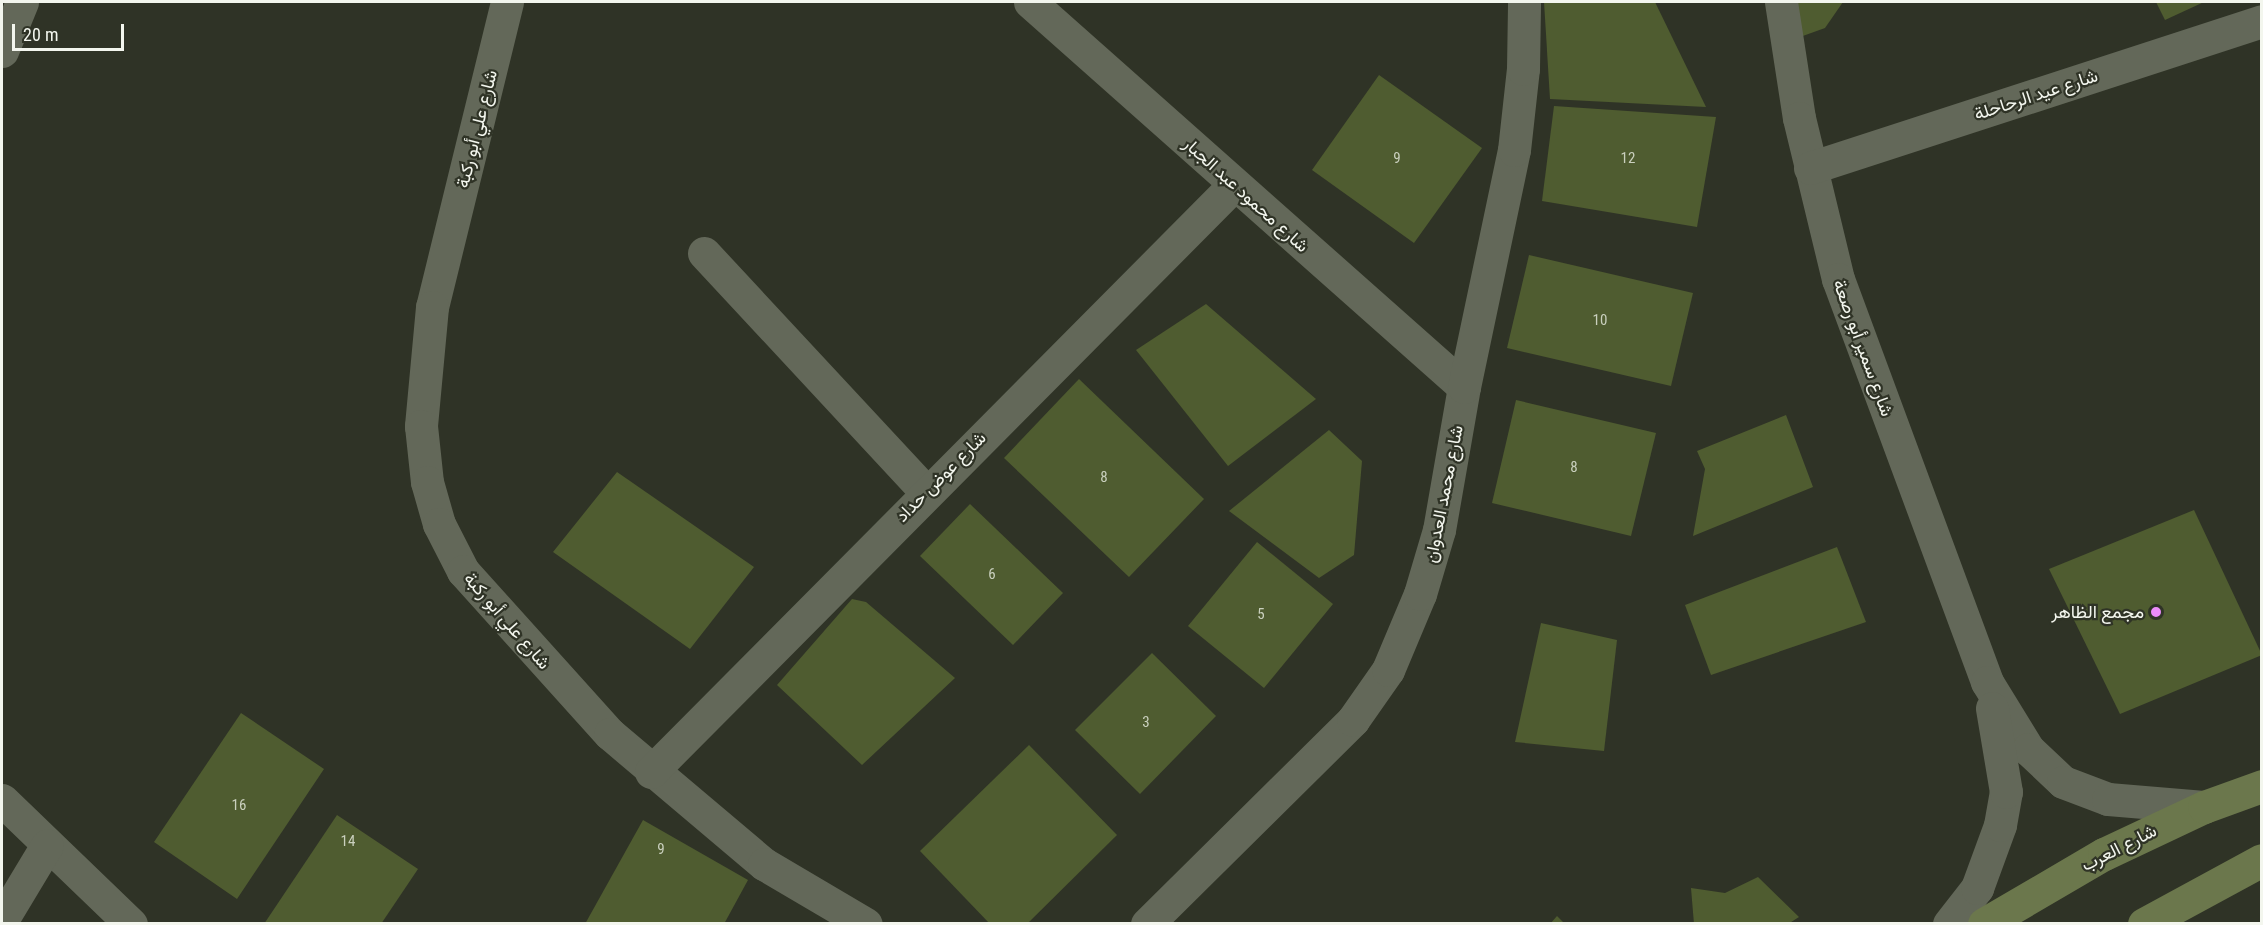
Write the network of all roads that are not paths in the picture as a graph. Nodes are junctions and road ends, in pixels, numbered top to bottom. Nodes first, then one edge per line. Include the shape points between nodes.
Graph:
1 (22, 2) edge
2 (507, 2) edge
3 (1030, 2) edge
4 (1524, 2) edge
5 (1781, 2) edge
6 (2262, 21) edge
7 (2, 51) edge
8 (1810, 168) junction
9 (1234, 185) junction
10 (704, 253) dead end
11 (1464, 387) junction
12 (926, 492) junction
13 (1987, 682) junction
14 (651, 772) junction
15 (2262, 786) edge
16 (2, 800) edge
17 (2204, 807) junction
18 (47, 845) junction
19 (2262, 860) edge
20 (2, 920) edge
21 (131, 924) edge
22 (866, 924) edge
23 (1147, 924) edge
24 (1949, 924) edge
25 (1984, 924) edge
26 (2144, 924) edge

1 - 7 street
2 - 14 street, شارع علي أبو ركبة via 432,307 421,426 427,482 439,524 463,571 562,685
3 - 9 street, شارع محمود عبد الجبار
4 - 11 street, شارع محمد العدوان via 1523,69 1514,150
5 - 8 street, شارع سمير أبو رصعة
6 - 8 street, شارع عيد الرحاحلة
8 - 13 street, شارع سمير أبو رصعة via 1838,279
9 - 11 street, شارع محمود عبد الجبار
9 - 12 street, شارع عوض حداد
10 - 12 street
11 - 23 street, شارع محمد العدوان via 1430,569 1388,670 1353,720 1328,747
12 - 14 street, شارع عوض حداد
13 - 17 street, شارع سمير أبو رصعة via 2028,749 2063,782 2108,799
13 - 24 street, شارع سمير أبو رصعة via 2006,792 1990,859 1977,888
14 - 22 street, شارع علي أبو ركبة via 764,864
15 - 17 main road, شارع العرب
16 - 18 street
17 - 25 main road, شارع العرب via 2104,854
18 - 20 street
18 - 21 street
19 - 26 main road

